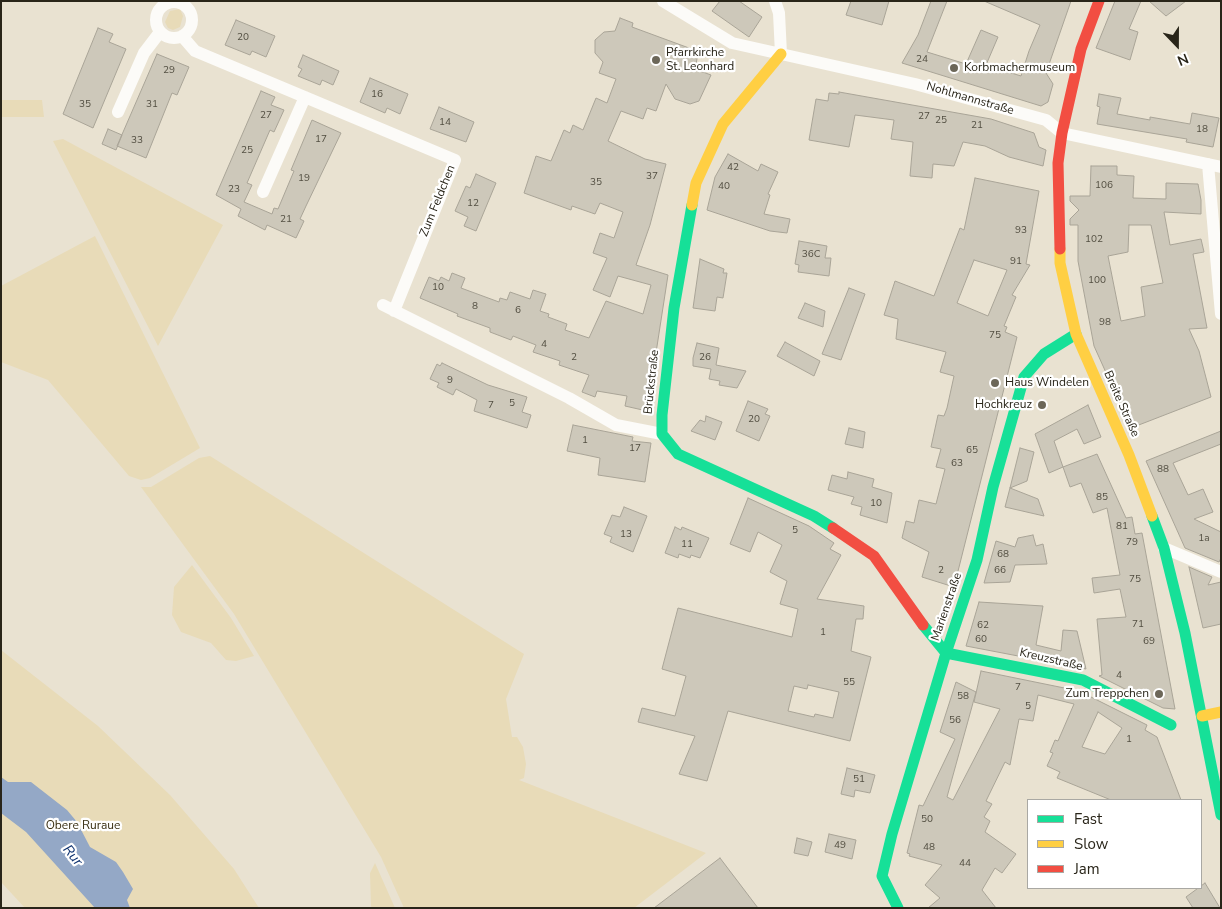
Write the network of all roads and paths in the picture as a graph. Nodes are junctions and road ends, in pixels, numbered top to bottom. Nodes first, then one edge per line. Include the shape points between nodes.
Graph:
1 (663, 1) edge
2 (775, 1) edge
3 (1098, 1) edge
4 (164, 3) edge
5 (160, 32) junction
6 (182, 36) junction
7 (781, 54) junction
8 (305, 97) junction
9 (118, 112) dead end
10 (1062, 133) junction
11 (1214, 165) edge
12 (263, 192) dead end
13 (383, 305) dead end
14 (394, 311) junction
15 (1221, 314) edge
16 (1076, 334) junction
17 (662, 434) junction
18 (1164, 548) junction
19 (1221, 572) edge
20 (946, 653) junction
21 (1221, 712) edge
22 (1202, 716) junction
23 (1171, 725) dead end
24 (1221, 815) edge
25 (898, 908) edge

1 - 7 street, Nohlmannstraße via 732,43
2 - 7 street via 779,13
3 - 10 street, Breite Straße via 1081,49
4 - 5 street via 156,20
4 - 6 street via 183,5 191,14 190,27
5 - 6 street via 170,38
5 - 9 street via 144,53
6 - 8 street, Zum Feldchen via 194,51
7 - 10 street, Nohlmannstraße via 953,94 1046,120
7 - 17 street, Brückstraße via 723,124 696,183 674,308
8 - 12 street
8 - 14 street, Zum Feldchen via 455,160
10 - 11 street, Nohlmannstraße
10 - 16 street, Breite Straße via 1058,163 1060,263
11 - 15 street, Nohlmannstraße
13 - 14 street
14 - 17 street via 569,398 616,425
16 - 18 street, Breite Straße via 1129,455
16 - 20 street, Marienstraße via 1044,354 1024,377 993,487 977,560
17 - 20 street via 678,454 814,516 874,556
18 - 19 street
18 - 22 street, Breite Straße
20 - 23 street, Kreuzstraße via 1083,680
20 - 25 street, Marienstraße via 882,876
21 - 22 street
22 - 24 street, Breite Straße

